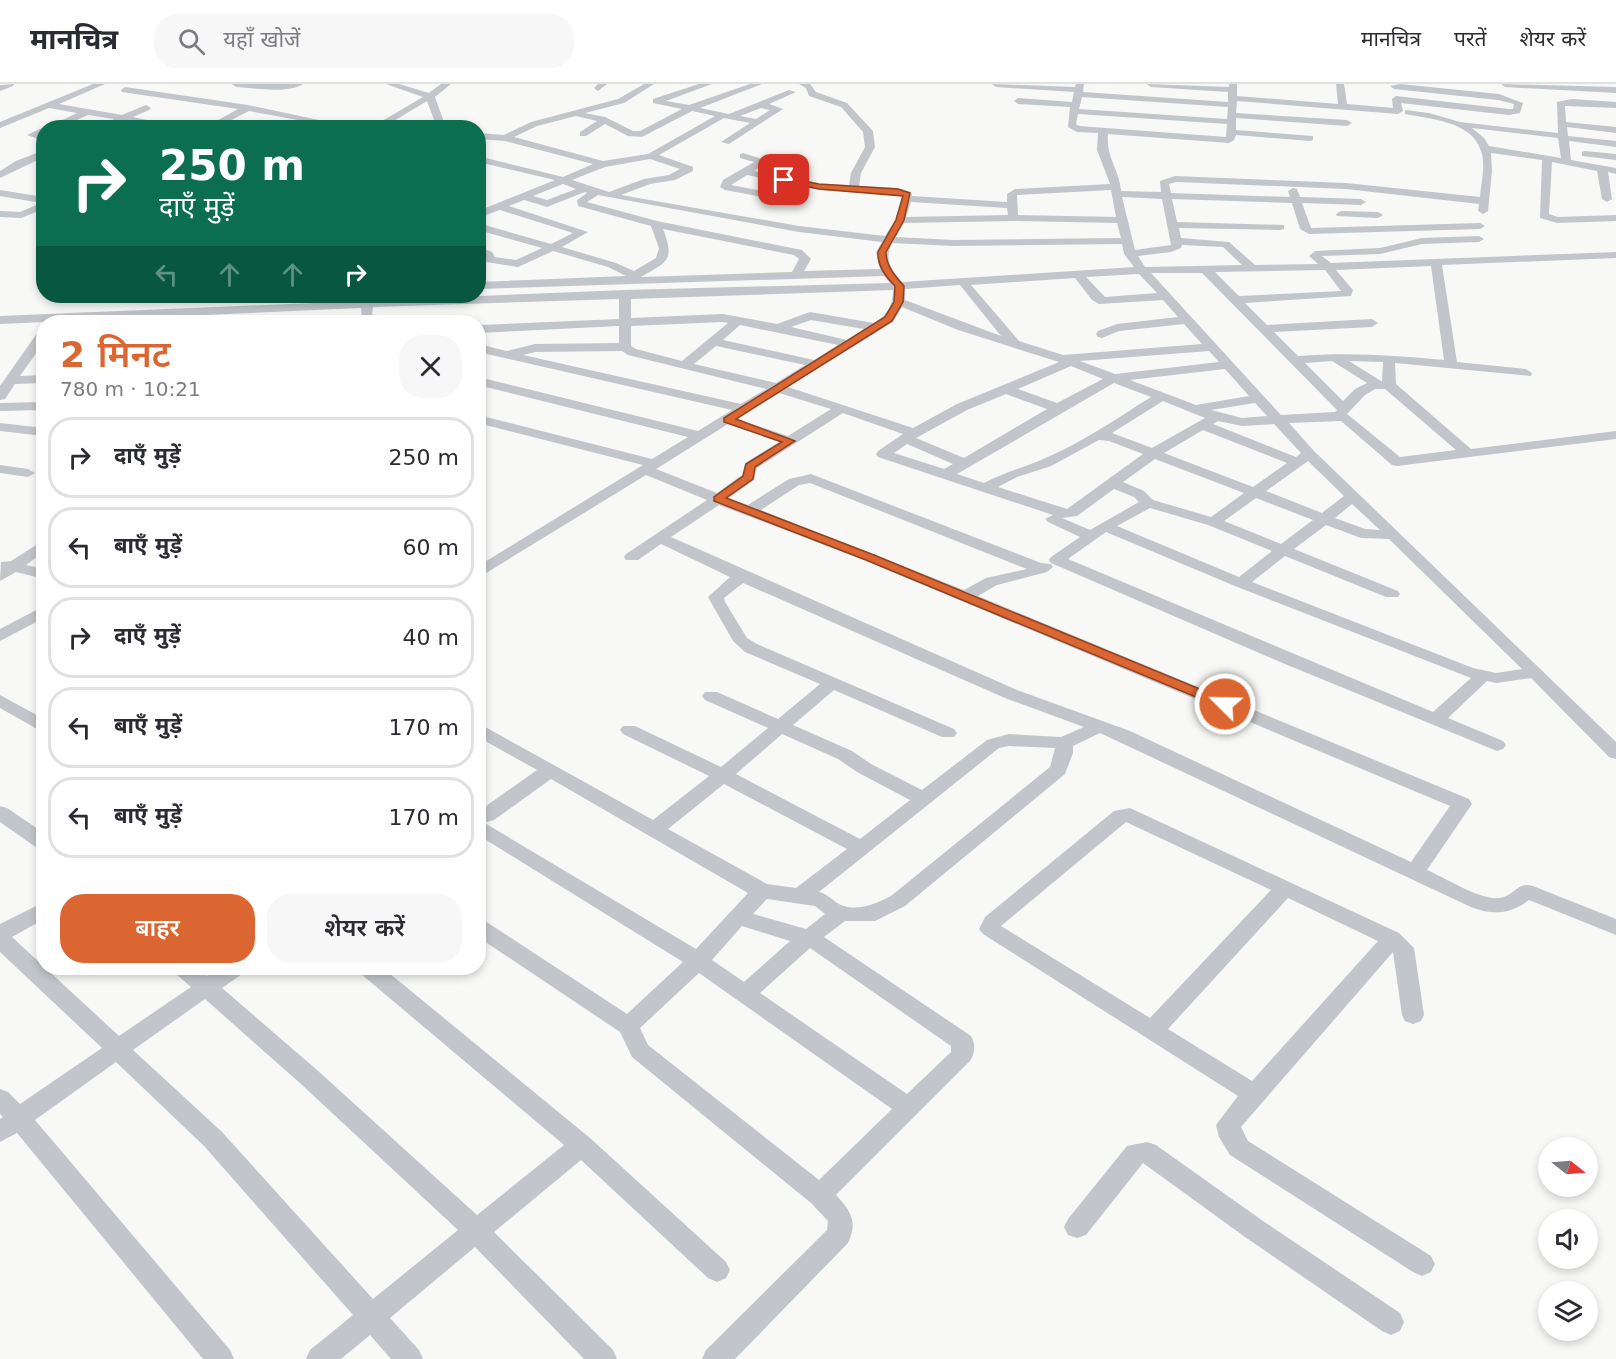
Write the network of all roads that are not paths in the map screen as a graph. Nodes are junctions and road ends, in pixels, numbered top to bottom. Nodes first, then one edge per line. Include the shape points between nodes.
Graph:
1 (9, 84) edge
2 (101, 84) edge
3 (236, 84) edge
4 (299, 84) edge
5 (393, 84) edge
6 (447, 84) edge
7 (650, 84) edge
8 (708, 84) edge
9 (758, 84) edge
10 (803, 84) edge
11 (996, 84) edge
12 (1151, 84) edge
13 (1340, 84) edge
14 (1504, 84) edge
15 (1614, 84) edge
16 (1394, 85) edge
17 (255, 86) junction
18 (0, 88) edge
19 (1616, 89) edge
20 (125, 90) dead end
21 (792, 93) dead end
22 (632, 95) junction
23 (430, 96) junction
24 (1077, 97) edge
25 (656, 101) junction
26 (1018, 101) dead end
27 (221, 102) junction
28 (47, 105) junction
29 (759, 105) junction
30 (1616, 105) edge
31 (1343, 106) junction
32 (1398, 106) junction
33 (1232, 107) edge
34 (146, 108) dead end
35 (248, 108) junction
36 (689, 109) junction
37 (88, 112) junction
38 (574, 114) junction
39 (726, 116) junction
40 (178, 117) dead end
41 (123, 118) junction
42 (69, 120) edge
43 (119, 120) edge
44 (132, 120) edge
45 (171, 120) edge
46 (224, 120) edge
47 (314, 120) dead end
48 (388, 120) edge
49 (439, 120) edge
50 (605, 120) junction
51 (3, 122) edge
52 (758, 122) junction
53 (1347, 123) dead end
54 (1455, 123) junction
55 (1562, 124) junction
56 (1616, 130) edge
57 (1103, 131) junction
58 (583, 134) dead end
59 (486, 137) edge
60 (1563, 137) junction
61 (505, 138) junction
62 (1310, 138) dead end
63 (726, 142) dead end
64 (1616, 144) edge
65 (1486, 149) junction
66 (36, 156) edge
67 (651, 156) junction
68 (743, 156) dead end
69 (1566, 156) junction
70 (1547, 158) junction
71 (1616, 158) edge
72 (0, 161) edge
73 (486, 161) edge
74 (19, 163) junction
75 (603, 164) junction
76 (1602, 168) junction
77 (1616, 171) edge
78 (746, 172) junction
79 (0, 175) edge
80 (561, 180) junction
81 (1291, 183) junction
82 (853, 189) junction
83 (1116, 190) junction
84 (591, 191) junction
85 (0, 193) edge
86 (610, 195) junction
87 (1167, 195) junction
88 (522, 196) junction
89 (36, 199) edge
90 (907, 199) junction
91 (789, 200) dead end
92 (1295, 200) junction
93 (1607, 200) dead end
94 (1484, 201) junction
95 (1361, 202) dead end
96 (1057, 204) junction
97 (1011, 205) junction
98 (499, 206) junction
99 (36, 208) edge
100 (486, 212) edge
101 (1333, 213) dead end
102 (1378, 215) dead end
103 (1013, 218) junction
104 (1616, 218) edge
105 (900, 220) junction
106 (1121, 220) junction
107 (2, 221) edge
108 (656, 224) junction
109 (1174, 225) junction
110 (1480, 225) junction
111 (1280, 227) dead end
112 (486, 228) edge
113 (1479, 239) junction
114 (889, 240) junction
115 (1127, 241) junction
116 (1176, 241) junction
117 (553, 248) junction
118 (1130, 254) junction
119 (1612, 256) edge
120 (1485, 260) junction
121 (1436, 262) junction
122 (1327, 266) junction
123 (1251, 268) junction
124 (1205, 269) junction
125 (1142, 270) junction
126 (486, 272) edge
127 (486, 273) edge
128 (1078, 274) junction
129 (796, 275) junction
130 (631, 278) junction
131 (892, 278) junction
132 (963, 282) junction
133 (625, 294) junction
134 (1166, 296) junction
135 (486, 299) edge
136 (1236, 300) junction
137 (899, 302) junction
138 (264, 303) edge
139 (393, 303) edge
140 (367, 304) junction
141 (253, 308) junction
142 (145, 315) edge
143 (248, 315) edge
144 (366, 315) edge
145 (0, 320) edge
146 (738, 320) junction
147 (1187, 320) junction
148 (36, 321) edge
149 (623, 323) junction
150 (1372, 323) dead end
151 (876, 327) junction
152 (778, 328) junction
153 (486, 329) edge
154 (1264, 329) junction
155 (1101, 334) dead end
156 (714, 342) junction
157 (850, 344) junction
158 (1014, 344) junction
159 (625, 347) junction
160 (1212, 347) junction
161 (36, 350) edge
162 (486, 350) edge
163 (506, 355) junction
164 (1334, 357) junction
165 (1389, 358) junction
166 (1065, 360) junction
167 (1294, 360) junction
168 (816, 364) junction
169 (684, 365) junction
170 (1229, 365) junction
171 (1451, 365) junction
172 (1526, 373) dead end
173 (1114, 378) junction
174 (36, 379) edge
175 (11, 380) junction
176 (486, 383) edge
177 (1383, 384) junction
178 (778, 388) junction
179 (1006, 389) junction
180 (1161, 397) junction
181 (0, 398) edge
182 (1259, 398) junction
183 (36, 405) edge
184 (842, 408) junction
185 (1058, 408) junction
186 (744, 409) junction
187 (1194, 409) junction
188 (1341, 413) junction
189 (1216, 417) junction
190 (1279, 419) junction
191 (728, 420) junction
192 (486, 421) edge
193 (1202, 425) junction
194 (0, 427) edge
195 (36, 431) edge
196 (910, 435) junction
197 (1616, 435) edge
198 (701, 436) junction
199 (1097, 436) junction
200 (790, 441) junction
201 (1155, 453) junction
202 (1469, 454) junction
203 (1303, 458) junction
204 (963, 463) junction
205 (650, 467) junction
206 (0, 469) edge
207 (28, 473) dead end
208 (945, 475) junction
209 (1113, 483) junction
210 (985, 488) junction
211 (1255, 492) junction
212 (1353, 496) junction
213 (718, 499) junction
214 (1148, 503) junction
215 (749, 511) junction
216 (1059, 517) junction
217 (1323, 518) junction
218 (1213, 522) junction
219 (1099, 530) junction
220 (1393, 534) junction
221 (660, 538) junction
222 (36, 550) edge
223 (1281, 551) junction
224 (632, 557) dead end
225 (1057, 560) junction
226 (4, 568) edge
227 (486, 568) edge
228 (1041, 569) junction
229 (36, 573) edge
230 (741, 576) junction
231 (1241, 583) junction
232 (1392, 594) dead end
233 (964, 597) junction
234 (36, 619) edge
235 (0, 636) edge
236 (1534, 672) junction
237 (1483, 676) junction
238 (832, 683) junction
239 (711, 696) dead end
240 (0, 700) edge
241 (1435, 720) junction
242 (36, 722) edge
243 (780, 726) junction
244 (1100, 726) junction
245 (629, 730) dead end
246 (948, 733) dead end
247 (486, 734) edge
248 (1064, 743) junction
249 (1497, 745) dead end
250 (1616, 753) edge
251 (550, 770) junction
252 (723, 775) junction
253 (924, 799) junction
254 (0, 813) edge
255 (486, 815) edge
256 (486, 821) edge
257 (654, 830) junction
258 (36, 838) edge
259 (861, 848) junction
260 (1414, 874) junction
261 (1285, 888) junction
262 (762, 891) junction
263 (800, 896) junction
264 (36, 914) edge
265 (840, 914) junction
266 (738, 917) junction
267 (1616, 927) edge
268 (486, 931) edge
269 (0, 934) edge
270 (809, 937) junction
271 (0, 939) edge
272 (1392, 939) junction
273 (698, 961) junction
274 (36, 972) edge
275 (39, 975) edge
276 (192, 975) edge
277 (224, 975) edge
278 (377, 975) edge
279 (207, 987) junction
280 (745, 994) junction
281 (1413, 1015) dead end
282 (628, 1026) junction
283 (1153, 1030) junction
284 (119, 1048) junction
285 (1254, 1094) junction
286 (0, 1099) edge
287 (908, 1108) junction
288 (10, 1125) edge
289 (581, 1145) junction
290 (820, 1195) junction
291 (1077, 1227) dead end
292 (476, 1231) junction
293 (1422, 1264) dead end
294 (717, 1270) dead end
295 (370, 1318) junction
296 (1391, 1322) dead end
297 (220, 1359) edge
298 (320, 1359) edge
299 (409, 1359) edge
300 (603, 1359) edge
301 (716, 1359) edge

1 - 18 street
2 - 28 street
3 - 17 street
4 - 17 street
5 - 23 street
6 - 23 street
7 - 22 street
8 - 25 street
9 - 36 street
10 - 82 street via 810,87 812,94 844,105 868,131 870,147 856,173
11 - 24 street
12 - 33 street
13 - 31 street
14 - 19 street
15 - 19 street
16 - 32 street
16 - 32 street via 1519,103 1517,111 1509,112
17 - 27 street
20 - 27 street
21 - 29 street
22 - 25 street
22 - 38 street
23 - 48 street
23 - 49 street
24 - 26 street
24 - 33 street
24 - 33 street
24 - 57 street via 1072,127
25 - 36 street
27 - 35 street
28 - 37 street
28 - 51 street
29 - 39 street
29 - 52 street via 778,109
30 - 55 street via 1562,103
31 - 32 street
31 - 33 street via 1288,98
32 - 54 street
33 - 53 street
33 - 57 street via 1231,138 1223,141
33 - 62 street
34 - 41 street
35 - 46 street
35 - 47 street
36 - 39 street
36 - 50 street via 642,134 628,133
37 - 41 street
37 - 42 street
38 - 50 street
38 - 61 street via 534,124
39 - 52 street
39 - 67 street
40 - 45 street
41 - 43 street
41 - 44 street
50 - 58 street
52 - 63 street
54 - 60 street
54 - 65 street via 1474,133
55 - 56 street
55 - 60 street
57 - 83 street via 1102,150
59 - 61 street
60 - 64 street
60 - 69 street
61 - 75 street
65 - 70 street
65 - 94 street
66 - 74 street
67 - 75 street
67 - 86 street via 689,169
68 - 78 street via 760,160
69 - 70 street
69 - 71 street
69 - 76 street
70 - 104 street via 1544,216 1557,220
72 - 74 street
73 - 80 street
74 - 79 street
75 - 80 street
76 - 77 street
76 - 93 street
78 - 82 street via 819,187
78 - 91 street via 725,187
80 - 84 street
80 - 88 street
81 - 87 street via 1175,179 1164,183
81 - 92 street
81 - 94 street
82 - 90 street via 903,192
83 - 87 street
83 - 96 street
83 - 106 street
84 - 86 street
84 - 88 street via 547,204
84 - 108 street via 582,204
85 - 89 street
86 - 114 street via 799,229
87 - 92 street
87 - 109 street via 1176,208
88 - 98 street
90 - 97 street
90 - 105 street
92 - 95 street
92 - 110 street via 1305,230 1309,231
94 - 110 street
96 - 97 street via 1015,192
96 - 103 street
96 - 106 street
97 - 103 street
98 - 100 street
98 - 117 street via 583,232
99 - 107 street
101 - 102 street
103 - 105 street
105 - 114 street
106 - 115 street
108 - 129 street via 798,252 805,259
108 - 130 street via 665,248 661,260
109 - 111 street
109 - 116 street
110 - 113 street
112 - 117 street
113 - 120 street
113 - 122 street via 1434,240 1380,251 1316,254
114 - 115 street
114 - 131 street via 882,258
115 - 118 street
116 - 118 street via 1175,248
116 - 123 street via 1225,244
117 - 126 street via 518,264
117 - 130 street via 621,268
118 - 125 street
119 - 120 street
120 - 121 street
121 - 122 street
121 - 171 street
122 - 123 street
122 - 136 street via 1347,294
123 - 124 street
124 - 125 street
124 - 136 street
125 - 128 street
125 - 134 street
127 - 130 street
128 - 132 street
128 - 134 street via 1104,301
129 - 130 street
129 - 131 street
131 - 132 street
131 - 133 street
131 - 137 street
132 - 158 street
133 - 135 street
133 - 149 street
134 - 147 street
136 - 154 street
137 - 151 street via 889,319
137 - 158 street
138 - 141 street
139 - 140 street
140 - 141 street
140 - 144 street
141 - 142 street
141 - 143 street
145 - 148 street
146 - 149 street
146 - 152 street
146 - 156 street
147 - 155 street via 1117,328
147 - 160 street
149 - 153 street
149 - 159 street
150 - 154 street
151 - 152 street via 810,316
151 - 157 street
152 - 157 street
154 - 167 street
156 - 168 street
156 - 169 street
157 - 168 street
158 - 166 street
159 - 163 street via 536,348
159 - 169 street
160 - 166 street
160 - 170 street
161 - 175 street
162 - 163 street
163 - 186 street
164 - 165 street
164 - 167 street
164 - 177 street
165 - 171 street
165 - 177 street
166 - 173 street
166 - 179 street
167 - 188 street
168 - 178 street
169 - 178 street
170 - 173 street
170 - 182 street
171 - 172 street
173 - 180 street
173 - 185 street
174 - 175 street
175 - 181 street
176 - 198 street
177 - 188 street via 1368,385
177 - 202 street
178 - 184 street
178 - 186 street
179 - 185 street
179 - 196 street
180 - 187 street
180 - 199 street
181 - 183 street
182 - 187 street
182 - 190 street
184 - 196 street
184 - 200 street
185 - 204 street
186 - 191 street
187 - 189 street
188 - 190 street
188 - 202 street via 1397,462
189 - 190 street via 1242,422
189 - 193 street
190 - 203 street
191 - 198 street
191 - 200 street
192 - 205 street
193 - 201 street
193 - 203 street
194 - 195 street
196 - 204 street
196 - 208 street via 883,454
197 - 202 street
198 - 205 street
199 - 201 street
199 - 210 street via 1046,463
200 - 213 street via 750,466 749,477
201 - 209 street
201 - 211 street
203 - 211 street
203 - 212 street
204 - 208 street
205 - 213 street
205 - 227 street
206 - 207 street
208 - 210 street
209 - 214 street
209 - 216 street via 1072,513
210 - 216 street
211 - 217 street
211 - 218 street
212 - 217 street
212 - 220 street
213 - 215 street
213 - 221 street
214 - 218 street
214 - 219 street
215 - 228 street via 794,482 811,478
215 - 233 street
216 - 219 street
217 - 220 street via 1372,535
217 - 223 street
218 - 223 street
219 - 225 street
219 - 231 street
220 - 236 street
221 - 224 street
221 - 230 street
222 - 226 street
223 - 231 street
223 - 232 street
225 - 228 street
225 - 241 street
226 - 229 street
228 - 233 street via 992,581
230 - 238 street via 716,597 741,641
230 - 244 street via 1011,694
231 - 237 street
233 - 260 street via 1462,804
234 - 235 street
236 - 237 street via 1496,678
236 - 250 street
237 - 241 street
238 - 243 street
238 - 246 street
239 - 243 street
240 - 242 street
241 - 249 street
243 - 252 street
243 - 253 street via 845,755
244 - 248 street
244 - 260 street
245 - 252 street
247 - 251 street
248 - 253 street via 1009,740 993,744
248 - 265 street via 1058,770 898,901 875,913
251 - 255 street
251 - 257 street
252 - 257 street
252 - 259 street
253 - 259 street
254 - 258 street
256 - 273 street
257 - 262 street
259 - 263 street
260 - 267 street via 1498,907 1510,905 1526,891
261 - 272 street
261 - 283 street
261 - 283 street via 1130,815 1121,816 992,922 990,929
262 - 263 street
262 - 266 street
263 - 265 street via 820,899
264 - 269 street
265 - 270 street
266 - 270 street
266 - 273 street
268 - 282 street
270 - 280 street
270 - 287 street via 963,1042 962,1055
271 - 274 street
272 - 281 street via 1403,948
272 - 285 street
273 - 280 street
273 - 282 street
275 - 284 street
276 - 279 street
277 - 279 street
278 - 289 street
279 - 284 street
279 - 292 street
280 - 287 street
282 - 290 street via 640,1051
283 - 285 street
284 - 288 street
284 - 295 street via 213,1139
285 - 293 street via 1228,1125 1239,1148
286 - 288 street
287 - 290 street
288 - 297 street
289 - 292 street
289 - 294 street
290 - 301 street via 841,1218 839,1234
291 - 296 street via 1136,1153 1147,1152
292 - 295 street
292 - 300 street
295 - 298 street
295 - 299 street

